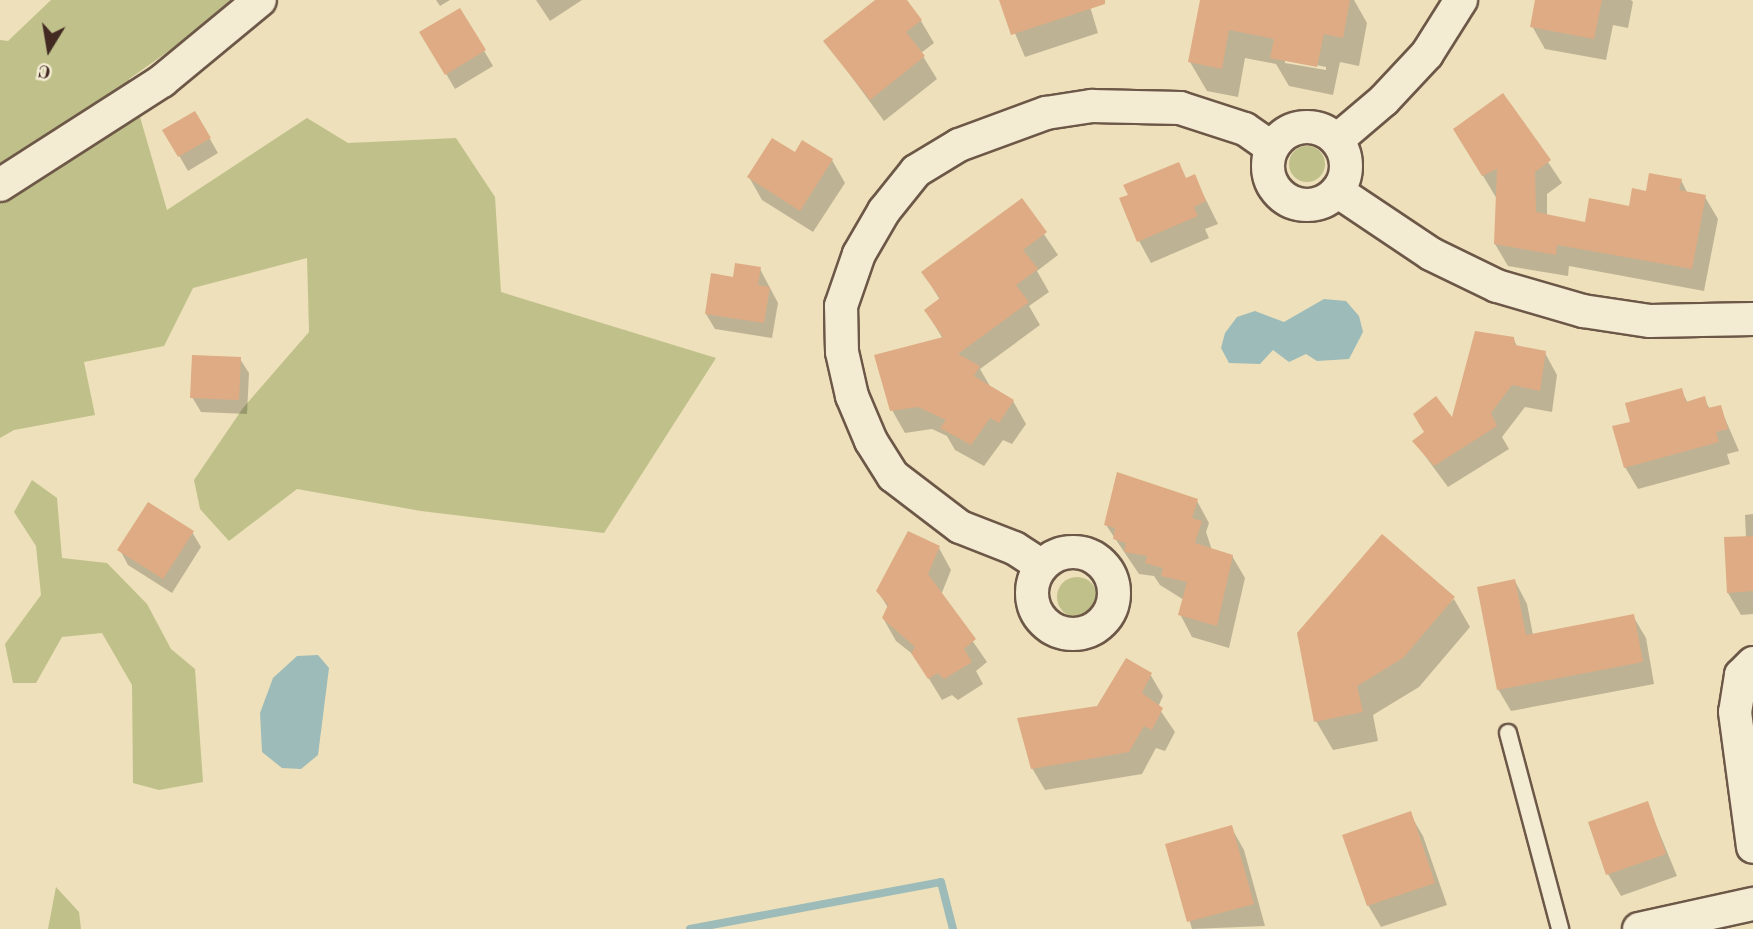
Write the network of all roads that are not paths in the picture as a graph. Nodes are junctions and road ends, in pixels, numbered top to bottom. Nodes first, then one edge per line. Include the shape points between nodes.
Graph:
1 (260, 0) edge
2 (1461, 0) edge
3 (1337, 140) junction
4 (1272, 148) junction
5 (0, 185) edge
6 (1337, 191) junction
7 (1753, 319) edge
8 (1042, 566) dead end
9 (1747, 669) edge
10 (1508, 733) dead end
11 (1753, 847) edge
12 (1753, 904) edge
13 (1560, 929) edge
14 (1639, 929) edge

1 - 5 street via 162,81
2 - 3 street via 1427,54 1384,100
3 - 4 street via 1320,128 1299,127 1280,136
3 - 6 street via 1346,159 1345,179
4 - 6 street via 1267,174 1276,193 1294,204 1314,206
4 - 8 street via 1245,129 1180,108 1092,106 1046,113 959,145 916,171 884,211 859,254 841,306 842,352 852,397 871,441 894,476 960,527 1014,548
6 - 7 street via 1431,254 1497,286 1583,312 1650,321
9 - 11 street via 1735,712
10 - 13 lane
12 - 14 street

